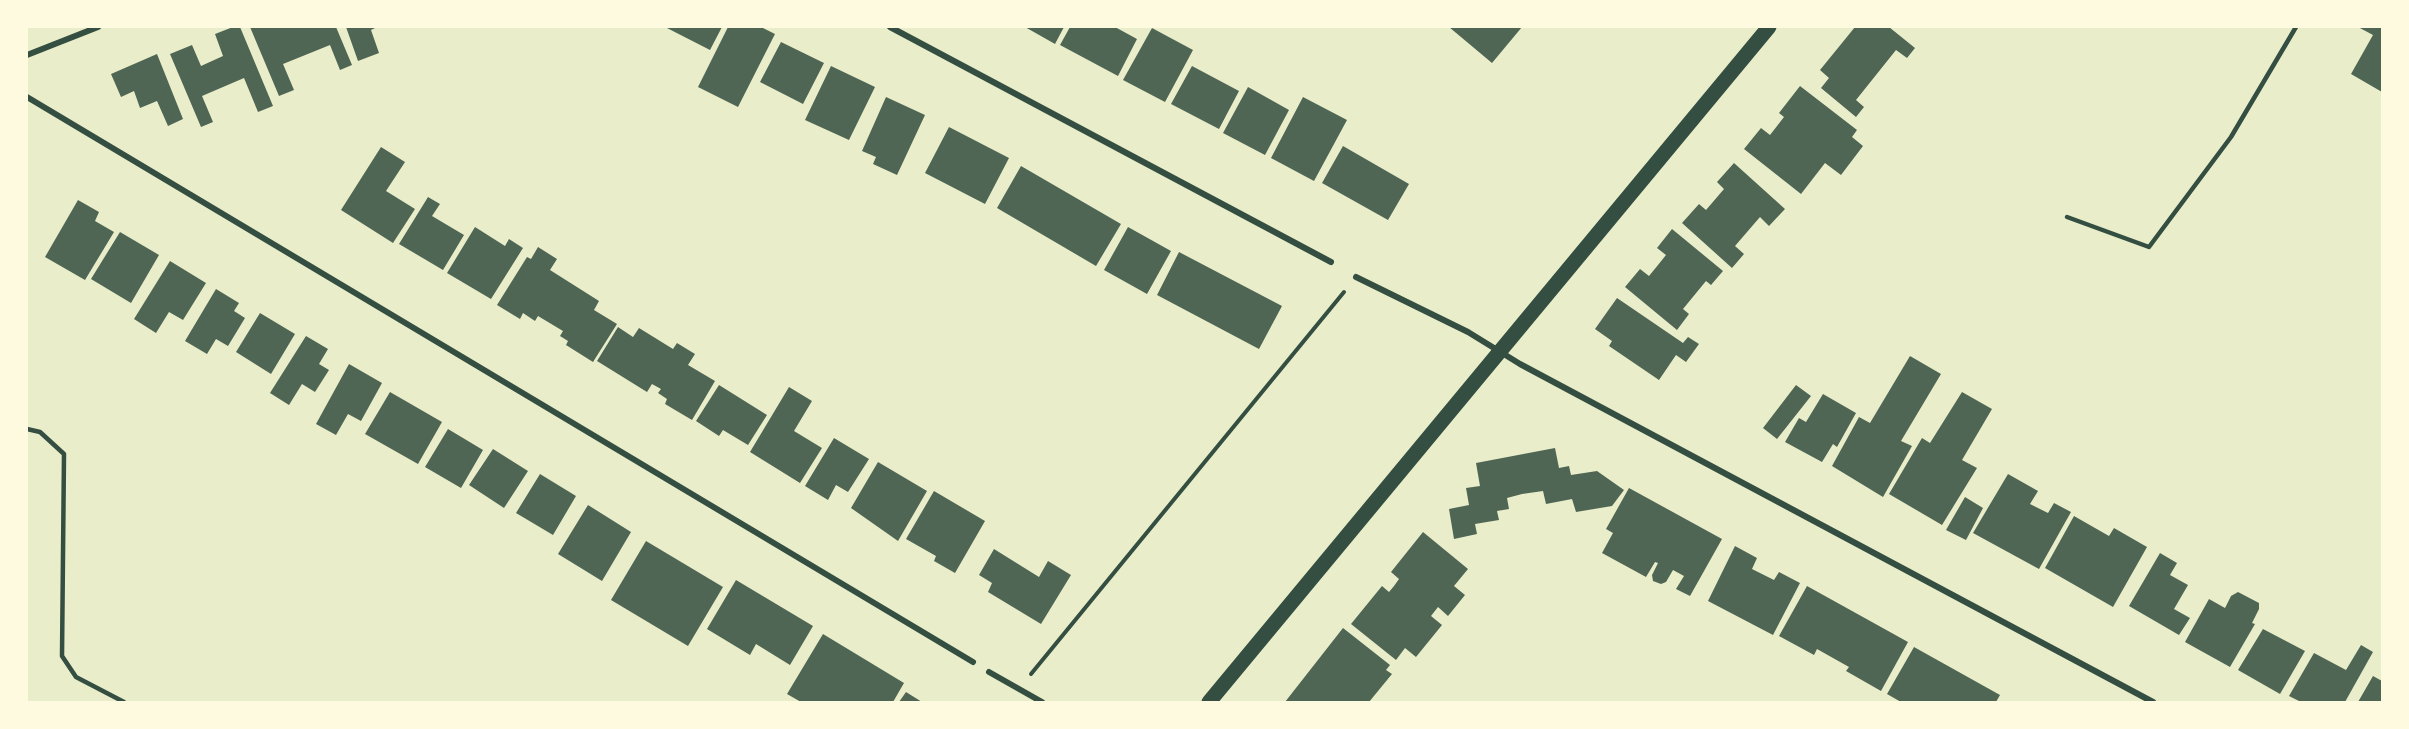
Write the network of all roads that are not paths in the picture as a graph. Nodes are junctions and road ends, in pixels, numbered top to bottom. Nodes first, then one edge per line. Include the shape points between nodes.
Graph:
1 (98, 27) edge
2 (890, 27) edge
3 (1769, 27) edge
4 (2296, 27) edge
5 (27, 55) edge
6 (27, 97) edge
7 (2067, 217) dead end
8 (1331, 262) dead end
9 (1356, 277) road end
10 (1498, 351) junction
11 (27, 429) edge
12 (973, 662) dead end
13 (989, 672) dead end
14 (124, 702) edge
15 (1042, 702) edge
16 (1209, 702) edge
17 (2153, 702) edge

1 - 5 street
2 - 8 street
3 - 10 main road
4 - 7 lane via 2231,137 2148,247
6 - 12 street
9 - 10 street
10 - 16 main road
10 - 17 street
11 - 14 lane via 40,432 64,454 62,656 76,677
13 - 15 street

